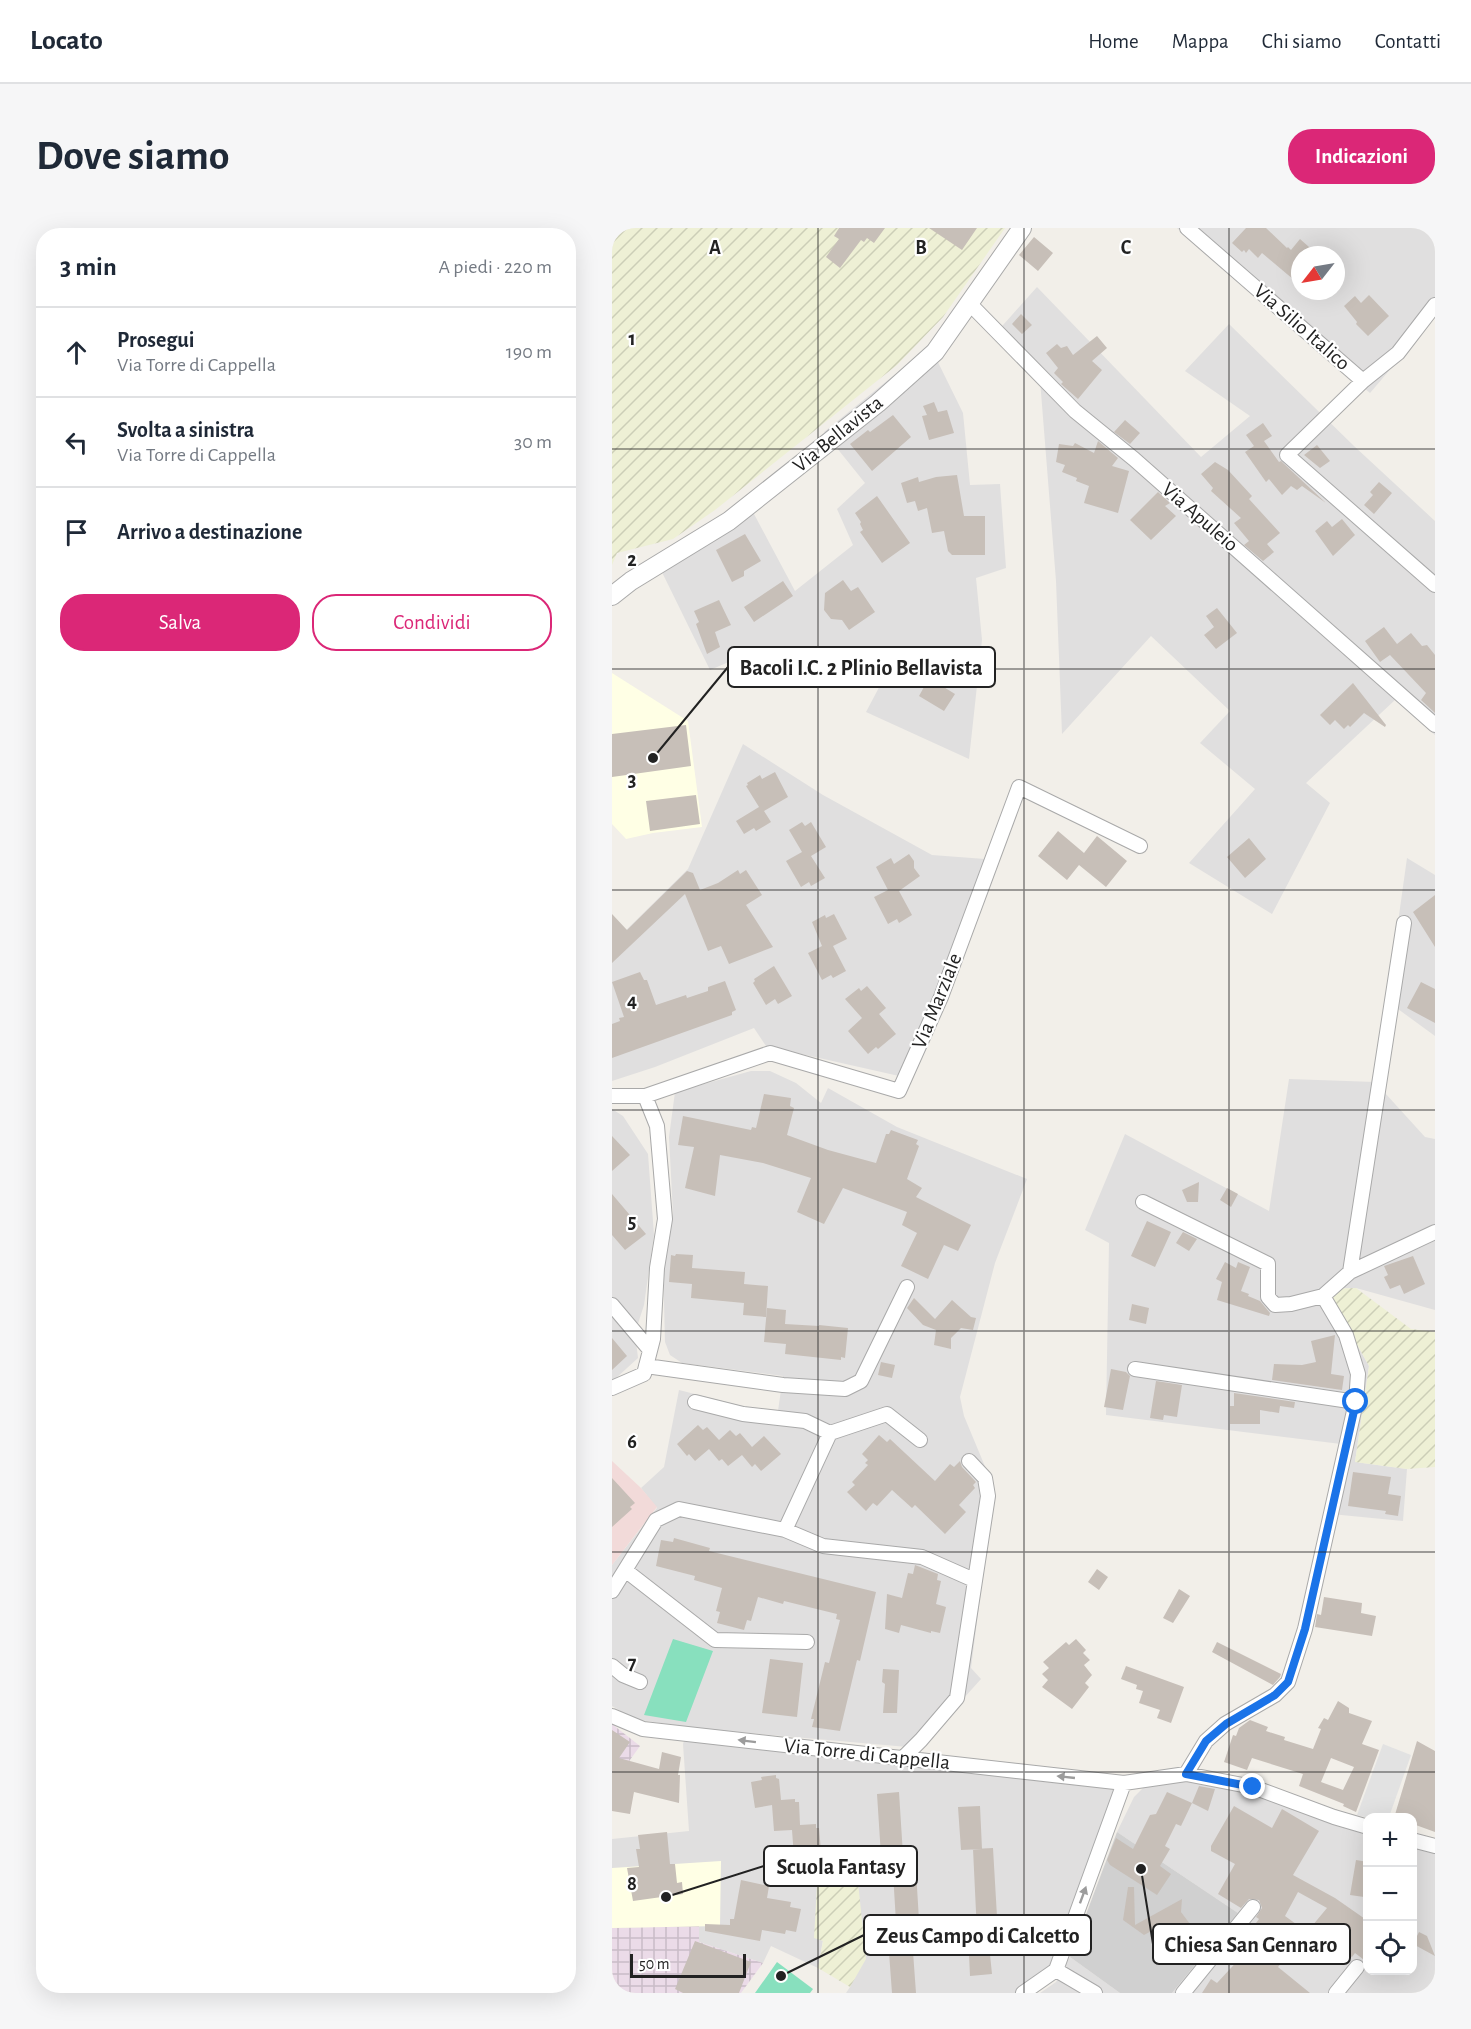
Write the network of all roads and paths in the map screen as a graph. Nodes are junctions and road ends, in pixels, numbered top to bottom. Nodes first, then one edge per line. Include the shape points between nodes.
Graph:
1 (1022, 228) edge
2 (1187, 228) edge
3 (970, 304) junction
4 (1435, 305) edge
5 (1364, 381) junction
6 (1435, 585) edge
7 (612, 596) edge
8 (1435, 725) edge
9 (1140, 846) dead end
10 (1404, 923) dead end
11 (612, 1096) edge
12 (645, 1096) junction
13 (1143, 1202) dead end
14 (1435, 1232) edge
15 (1350, 1272) junction
16 (907, 1287) dead end
17 (1323, 1296) junction
18 (612, 1305) edge
19 (650, 1350) junction
20 (646, 1366) junction
21 (1135, 1369) dead end
22 (612, 1388) edge
23 (695, 1402) dead end
24 (1356, 1402) junction
25 (830, 1433) junction
26 (920, 1440) dead end
27 (969, 1461) dead end
28 (785, 1530) junction
29 (625, 1570) junction
30 (974, 1580) junction
31 (612, 1591) edge
32 (807, 1642) dead end
33 (612, 1666) edge
34 (640, 1682) dead end
35 (612, 1716) edge
36 (903, 1758) junction
37 (1186, 1774) junction
38 (1124, 1783) junction
39 (1363, 1826) edge
40 (1417, 1841) edge
41 (1435, 1846) edge
42 (1253, 1907) dead end
43 (1357, 1967) dead end
44 (1056, 1970) junction
45 (1023, 1993) edge
46 (1095, 1993) edge
47 (1184, 1993) edge
48 (1336, 1993) edge

1 - 3 street, Via Bellavista
2 - 5 street, Via Silio Italico
3 - 7 street, Via Bellavista via 935,352 878,403 729,521 631,580
3 - 8 street, Via Apuleio via 1075,411
4 - 5 street, Via Silio Italico via 1398,353
5 - 6 street via 1287,455
9 - 12 street, Via Marziale via 1018,787 941,998 899,1091 770,1053
10 - 15 street
11 - 12 street, Via Marziale
12 - 19 street via 657,1126 665,1219
13 - 17 street via 1268,1264 1268,1297 1275,1305
14 - 15 street
15 - 17 street
16 - 20 street via 861,1381 844,1389 783,1385
17 - 24 street via 1346,1335 1358,1374
18 - 19 street
19 - 20 street
20 - 22 street via 644,1374
21 - 24 street
23 - 25 street via 743,1414 805,1421
24 - 37 street via 1305,1629 1288,1682 1206,1741
25 - 26 street via 887,1414
25 - 28 street
27 - 30 street via 985,1478 988,1496
28 - 29 street via 680,1509 656,1520
28 - 30 street via 823,1546 922,1557
29 - 31 street
29 - 32 street via 715,1640
30 - 36 street via 957,1698
33 - 34 street
36 -> 35 street, Via Torre di Cappella via 643,1729
38 -> 36 street, Via Torre di Cappella
37 - 38 street, Via Torre di Cappella
37 - 39 street, Via Torre di Cappella via 1253,1787
44 -> 38 street
40 - 41 street
42 - 47 street
43 - 48 street
44 - 45 street
44 - 46 street

